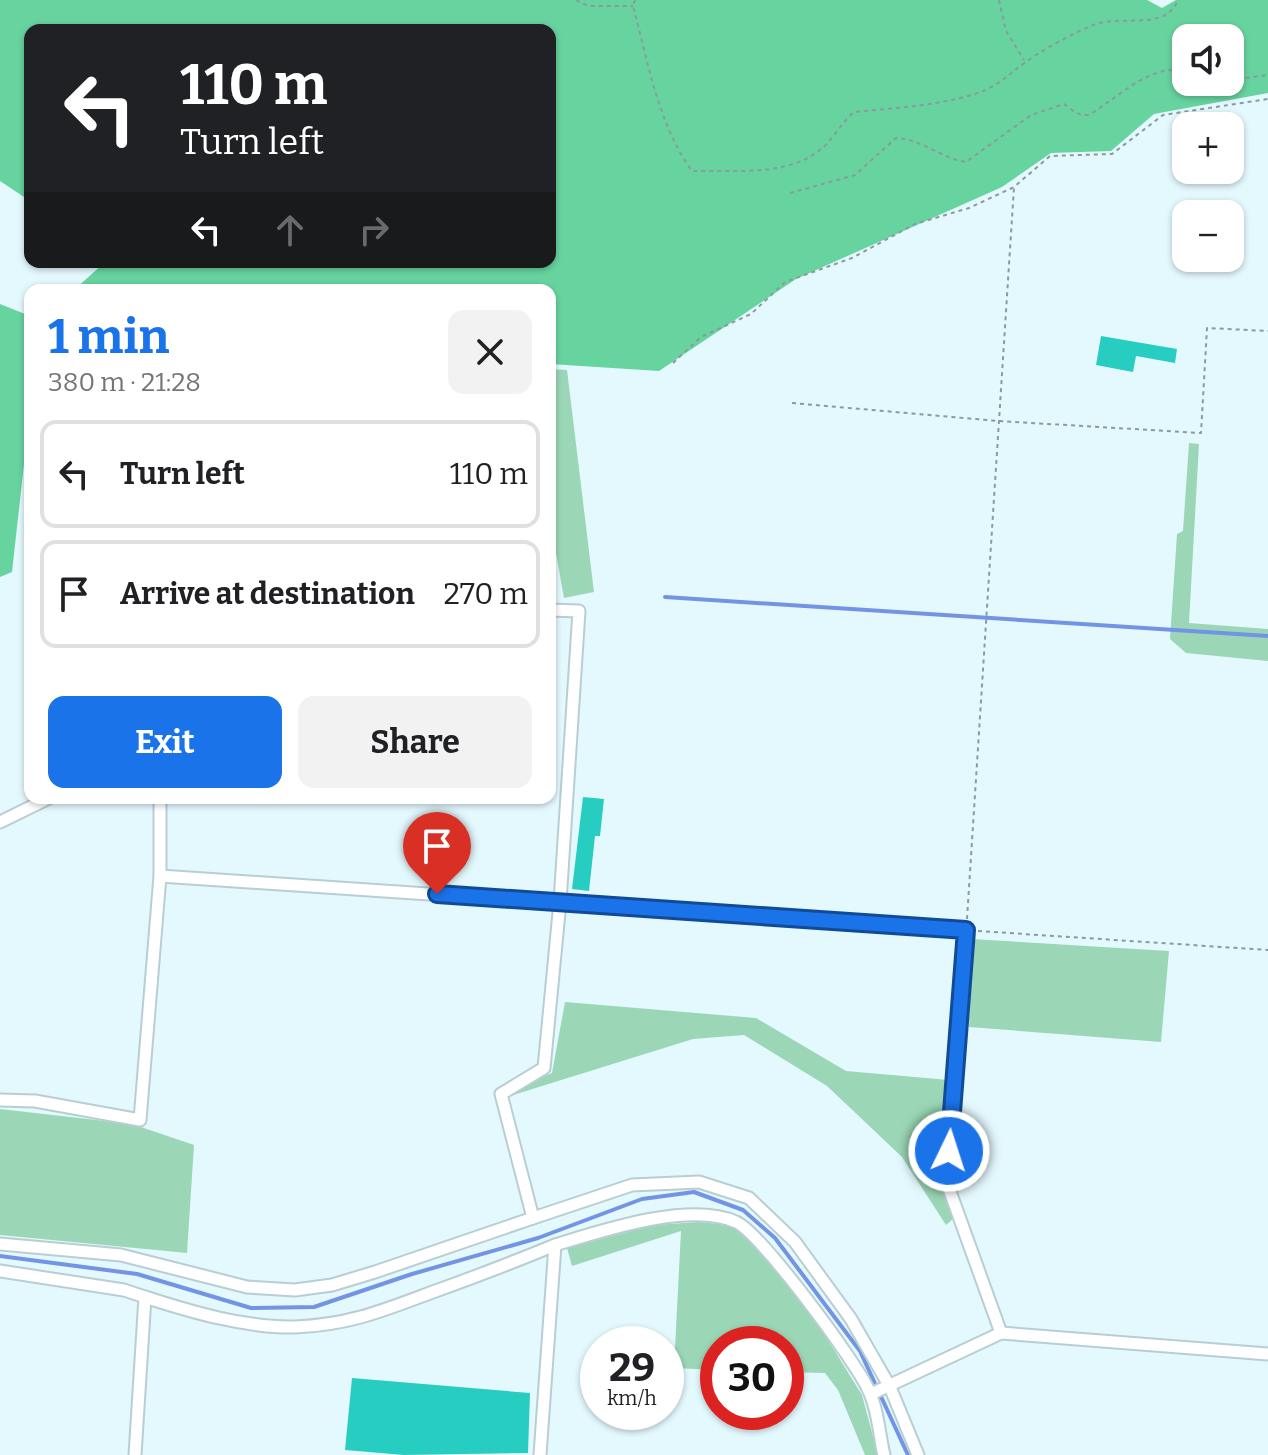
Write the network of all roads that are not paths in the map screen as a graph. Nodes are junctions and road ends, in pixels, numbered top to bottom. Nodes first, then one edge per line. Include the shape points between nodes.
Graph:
1 (556, 610) edge
2 (37, 804) edge
3 (160, 804) edge
4 (0, 822) edge
5 (160, 876) junction
6 (560, 902) junction
7 (0, 1100) edge
8 (533, 1218) junction
9 (0, 1244) edge
10 (555, 1245) junction
11 (0, 1271) edge
12 (145, 1297) junction
13 (1001, 1333) junction
14 (1268, 1354) edge
15 (890, 1387) junction
16 (871, 1394) junction
17 (135, 1455) edge
18 (540, 1455) edge
19 (884, 1455) edge
20 (918, 1455) edge

1 - 6 street via 579,611
2 - 4 street
3 - 5 street
5 - 6 street
5 - 7 street via 140,1120
6 - 8 street via 544,1068 501,1094
6 - 13 street via 966,930 947,1183
8 - 9 street via 346,1281 295,1290 247,1287 121,1255
8 - 15 street via 632,1185 699,1182 749,1198 804,1255 851,1319
10 - 12 street via 355,1321 293,1327 252,1323
10 - 16 street via 655,1218 737,1222 760,1243 855,1363
10 - 18 street
11 - 12 street
12 - 17 street
13 - 14 street
13 - 15 street
15 - 16 street
15 - 20 street
16 - 19 street

